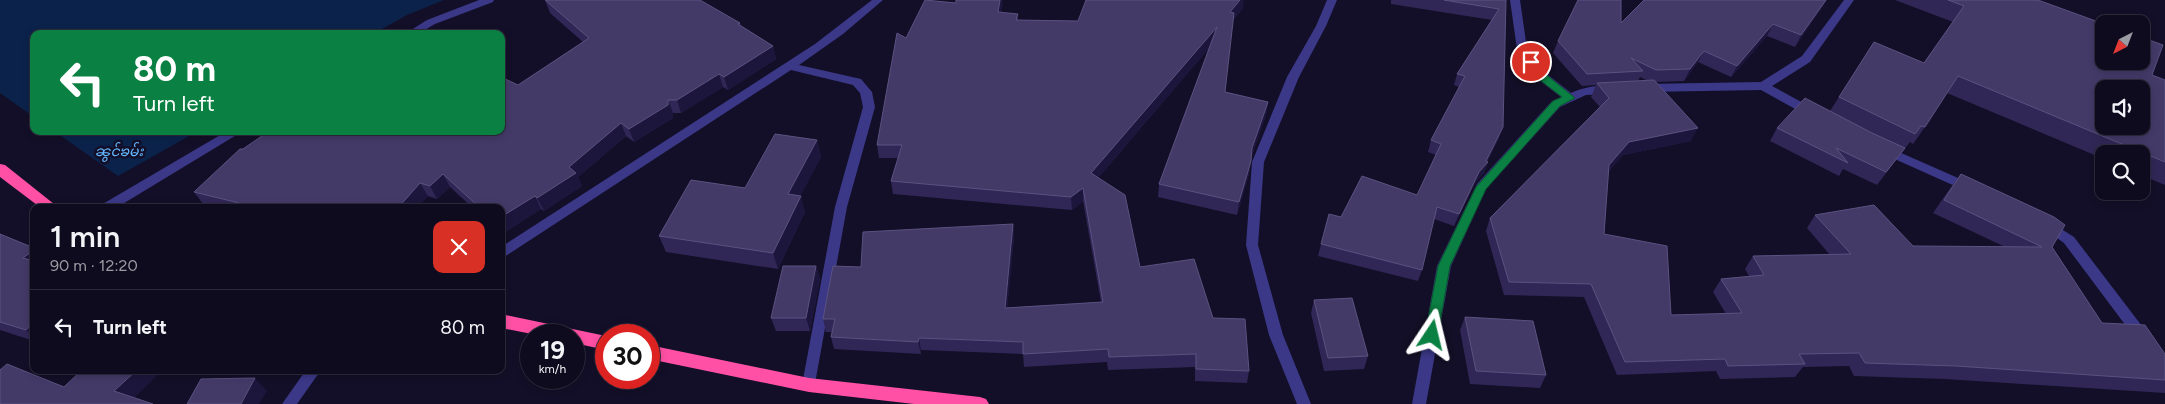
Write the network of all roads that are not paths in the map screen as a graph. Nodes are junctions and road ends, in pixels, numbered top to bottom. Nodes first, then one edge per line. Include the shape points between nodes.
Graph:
1 (489, 0) edge
2 (878, 0) edge
3 (1332, 0) edge
4 (1515, 0) edge
5 (1849, 0) edge
6 (417, 30) edge
7 (788, 66) junction
8 (1763, 86) junction
9 (1570, 98) junction
10 (1824, 119) edge
11 (230, 135) edge
12 (1868, 142) edge
13 (0, 169) edge
14 (1981, 193) edge
15 (47, 204) edge
16 (112, 204) edge
17 (2034, 216) edge
18 (505, 251) edge
19 (505, 322) edge
20 (520, 325) edge
21 (2148, 346) edge
22 (660, 354) edge
23 (311, 374) edge
24 (809, 385) junction
25 (289, 404) edge
26 (980, 404) edge
27 (1304, 404) edge
28 (1419, 404) edge

1 - 6 street
2 - 7 street via 858,18
3 - 27 street via 1293,77 1258,162 1252,245 1276,334
4 - 9 street via 1522,49 1539,74
5 - 8 street via 1806,59
7 - 18 street
7 - 24 street via 857,82 866,92 869,107 841,207
8 - 9 street via 1584,91
8 - 10 street
9 - 28 street via 1556,104 1481,187 1444,266
11 - 16 street
12 - 14 street
13 - 15 highway
17 - 21 street via 2069,240
19 - 20 highway
22 - 24 highway
23 - 25 street
24 - 26 highway

